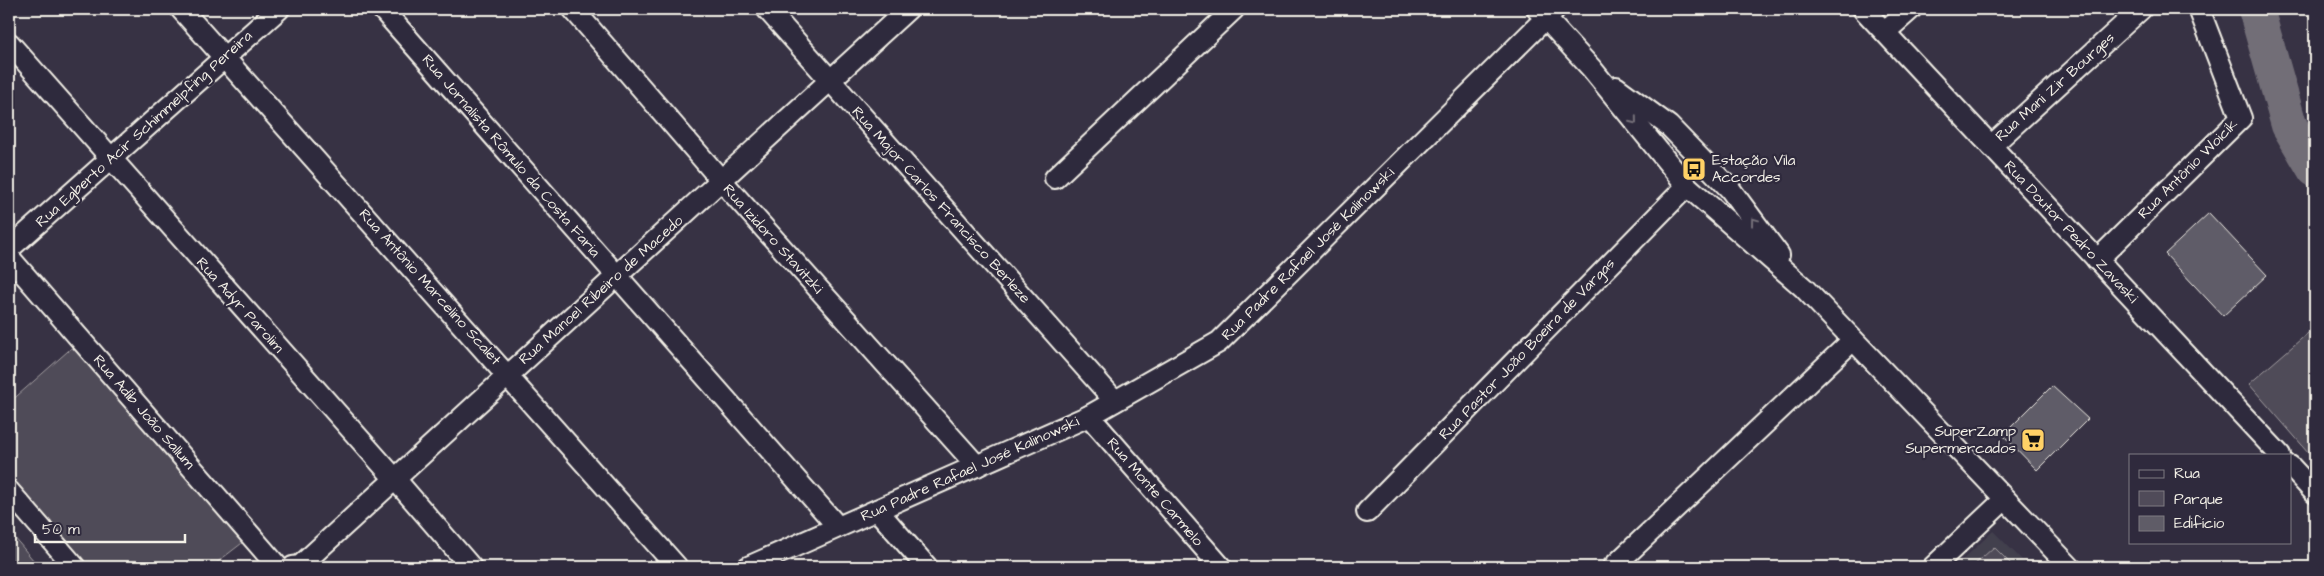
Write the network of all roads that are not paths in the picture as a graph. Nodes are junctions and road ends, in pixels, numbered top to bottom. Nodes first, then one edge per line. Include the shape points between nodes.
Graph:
1 (181, 9) edge
2 (279, 9) edge
3 (382, 9) edge
4 (573, 9) edge
5 (767, 9) edge
6 (908, 9) edge
7 (1234, 9) edge
8 (1863, 9) edge
9 (1911, 9) edge
10 (2141, 9) edge
11 (2199, 9) edge
12 (1546, 12) edge
13 (1885, 32) junction
14 (9, 43) edge
15 (224, 58) junction
16 (1592, 70) junction
17 (830, 80) junction
18 (1991, 146) junction
19 (110, 159) junction
20 (1055, 178) dead end
21 (721, 180) junction
22 (1687, 186) junction
23 (9, 249) edge
24 (9, 256) edge
25 (2097, 260) junction
26 (616, 276) junction
27 (1804, 288) junction
28 (1853, 340) junction
29 (508, 375) junction
30 (1115, 401) junction
31 (1089, 416) junction
32 (2279, 454) edge
33 (977, 466) junction
34 (2292, 468) edge
35 (395, 479) junction
36 (9, 491) edge
37 (2315, 493) edge
38 (2005, 499) junction
39 (877, 510) junction
40 (1367, 512) dead end
41 (838, 527) junction
42 (75, 567) edge
43 (278, 567) edge
44 (293, 567) edge
45 (471, 567) edge
46 (677, 567) edge
47 (748, 567) edge
48 (927, 567) edge
49 (1221, 567) edge
50 (1614, 567) edge
51 (1933, 567) edge
52 (2070, 567) edge

1 - 15 street, Rua Antônio Marcelino Scalet
2 - 15 street, Rua Egberto Acir Schimmelpfing Pereira
3 - 26 street, Rua Jornalista Rômulo da Costa Faria
4 - 21 street, Rua Izidoro Stavitzki
5 - 17 street, Rua Major Carlos Francisco Berleze
6 - 17 street, Rua Manoel Ribeiro de Macedo
7 - 20 street
8 - 13 street, Rua Doutor Pedro Zavaski
9 - 13 street
10 - 18 street, Rua Mani Zir Bourges
11 - 25 street, Rua Antônio Woicik via 2241,118
12 - 16 street
12 - 30 street, Rua Padre Rafael José Kalinowski via 1219,342
13 - 18 street, Rua Doutor Pedro Zavaski
14 - 19 street, Rua Adyr Parolim
15 - 19 street, Rua Egberto Acir Schimmelpfing Pereira
15 - 29 street, Rua Antônio Marcelino Scalet
16 -> 22 street
27 -> 16 street via 1730,189 1669,126
17 - 21 street, Rua Manoel Ribeiro de Macedo
17 - 30 street, Rua Major Carlos Francisco Berleze
18 - 25 street, Rua Doutor Pedro Zavaski
19 - 23 street, Rua Egberto Acir Schimmelpfing Pereira
19 - 35 street, Rua Adyr Parolim
21 - 26 street, Rua Manoel Ribeiro de Macedo
21 - 33 street, Rua Izidoro Stavitzki
22 - 27 street
22 - 40 street, Rua Pastor João Boeira de Vargas
24 - 43 street, Rua Adib João Sallum
25 - 32 street, Rua Doutor Pedro Zavaski
26 - 29 street, Rua Manoel Ribeiro de Macedo
26 - 41 street, Rua Jornalista Rômulo da Costa Faria
27 - 28 street
28 - 38 street
28 - 50 street
29 - 35 street, Rua Manoel Ribeiro de Macedo
29 - 46 street, Rua Antônio Marcelino Scalet
30 - 31 street, Rua Padre Rafael José Kalinowski
31 - 33 street, Rua Padre Rafael José Kalinowski
31 - 49 street, Rua Monte Carmelo
33 - 39 street, Rua Padre Rafael José Kalinowski
34 - 37 street
35 - 44 street, Rua Manoel Ribeiro de Macedo via 300,566
35 - 45 street, Rua Adyr Parolim
36 - 42 street
38 - 51 street
38 - 52 street
39 - 41 street, Rua Padre Rafael José Kalinowski
39 - 48 street
41 - 47 street, Rua Padre Rafael José Kalinowski

